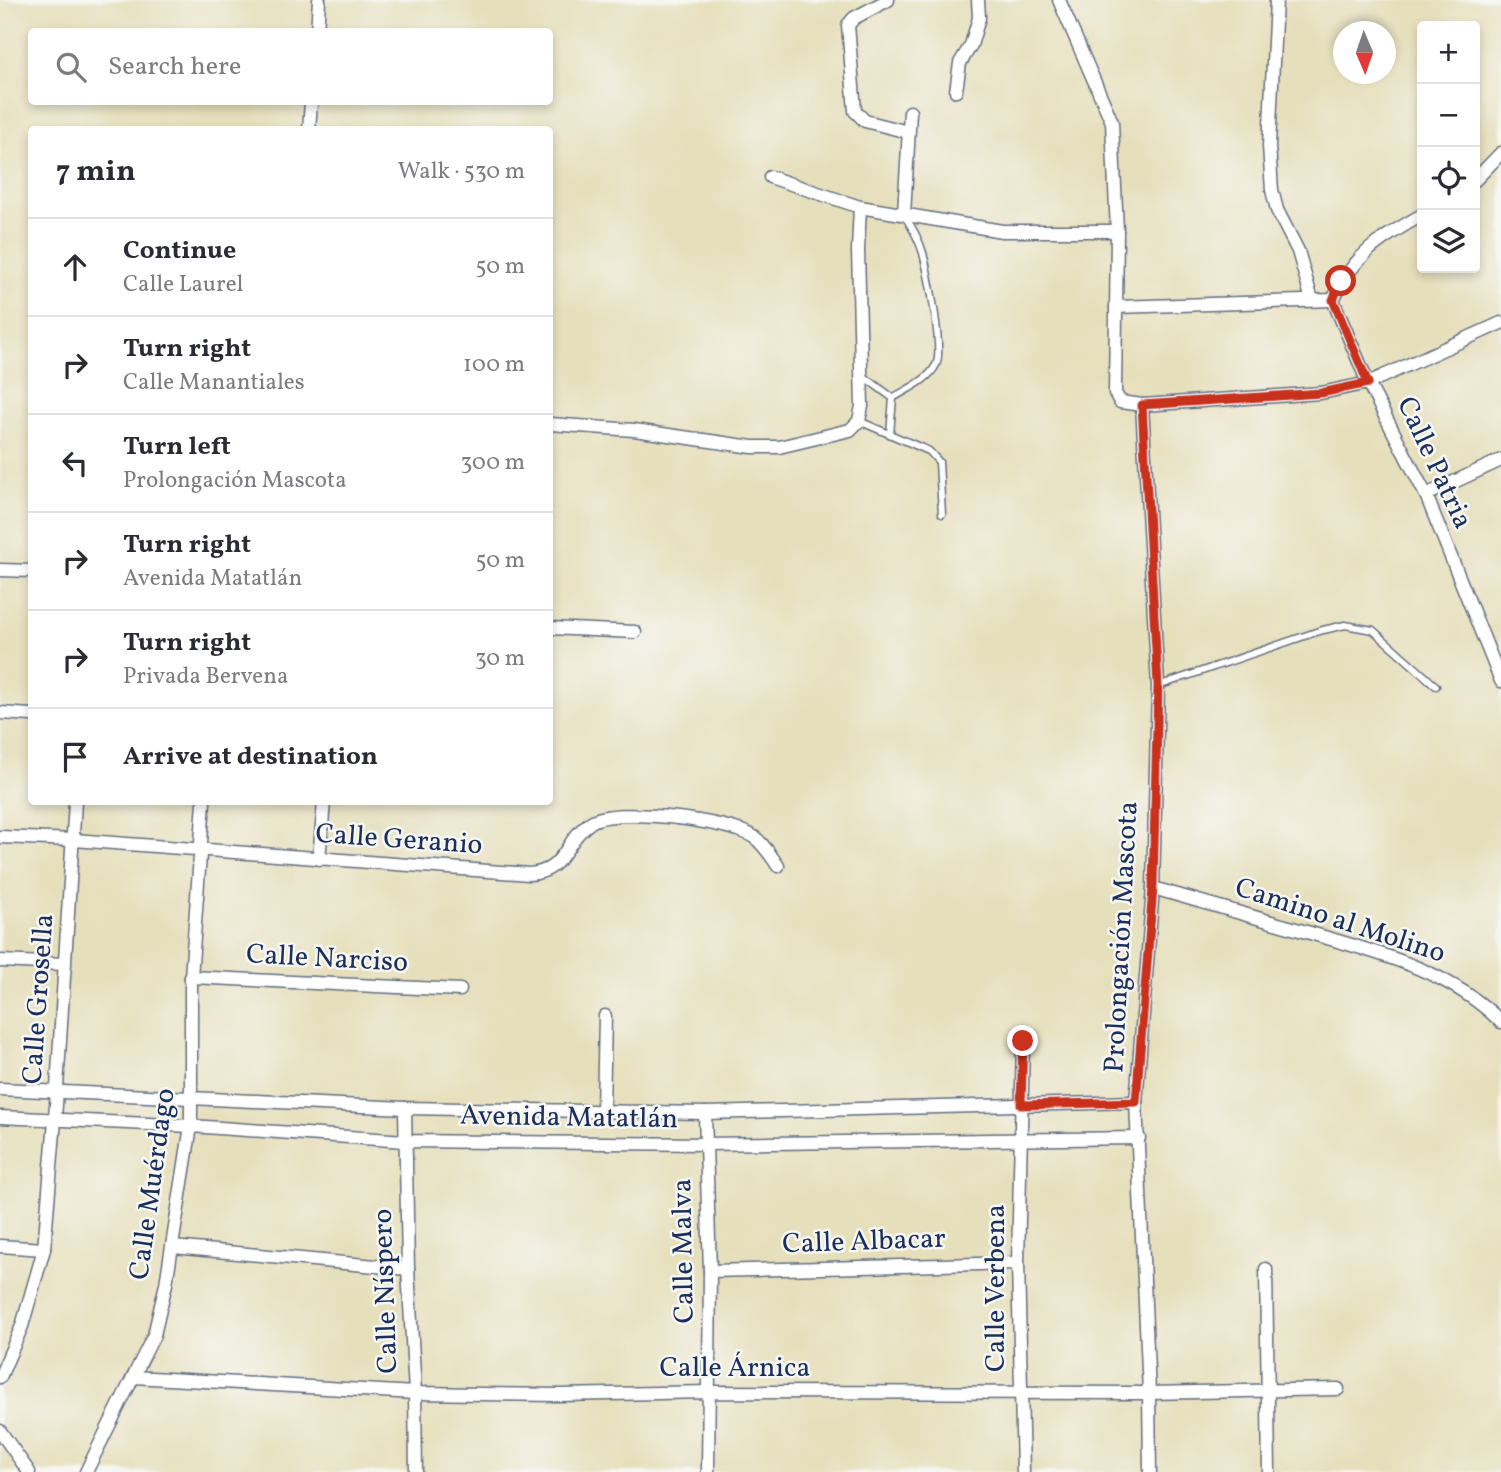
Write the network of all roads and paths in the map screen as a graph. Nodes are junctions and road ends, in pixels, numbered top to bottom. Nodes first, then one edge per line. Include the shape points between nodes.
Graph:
1 (319, 0) edge
2 (888, 0) edge
3 (978, 0) edge
4 (1059, 0) edge
5 (1276, 0) edge
6 (317, 28) edge
7 (956, 90) dead end
8 (312, 105) edge
9 (910, 113) dead end
10 (309, 126) edge
11 (908, 132) junction
12 (1501, 153) edge
13 (1480, 175) edge
14 (770, 177) dead end
15 (860, 207) junction
16 (904, 214) junction
17 (1417, 218) edge
18 (1118, 231) junction
19 (1312, 300) junction
20 (1333, 300) junction
21 (1116, 307) junction
22 (1501, 323) edge
23 (861, 375) junction
24 (1368, 383) junction
25 (893, 398) junction
26 (1142, 405) junction
27 (859, 421) junction
28 (553, 424) edge
29 (890, 434) junction
30 (1501, 460) edge
31 (1426, 495) junction
32 (942, 514) dead end
33 (0, 570) edge
34 (28, 571) edge
35 (553, 628) edge
36 (635, 632) dead end
37 (1501, 681) edge
38 (1158, 685) junction
39 (1436, 686) dead end
40 (0, 713) edge
41 (28, 715) edge
42 (75, 805) edge
43 (204, 805) edge
44 (324, 805) edge
45 (0, 837) edge
46 (74, 840) junction
47 (200, 850) junction
48 (319, 859) junction
49 (778, 866) dead end
50 (1153, 888) junction
51 (0, 961) edge
52 (65, 964) junction
53 (191, 977) junction
54 (460, 990) dead end
55 (605, 1016) dead end
56 (1501, 1022) edge
57 (1023, 1041) dead end
58 (0, 1089) edge
59 (57, 1093) junction
60 (192, 1099) junction
61 (1136, 1102) junction
62 (1021, 1105) junction
63 (405, 1108) junction
64 (603, 1111) junction
65 (705, 1113) junction
66 (0, 1117) edge
67 (55, 1120) junction
68 (191, 1126) junction
69 (1139, 1138) junction
70 (1021, 1140) junction
71 (405, 1141) junction
72 (706, 1144) junction
73 (0, 1246) edge
74 (173, 1247) junction
75 (44, 1249) junction
76 (1018, 1263) junction
77 (408, 1269) junction
78 (1266, 1269) dead end
79 (710, 1271) junction
80 (3, 1361) edge
81 (0, 1377) edge
82 (134, 1377) junction
83 (1338, 1389) dead end
84 (1268, 1391) junction
85 (709, 1392) junction
86 (415, 1393) junction
87 (1021, 1393) junction
88 (1149, 1393) junction
89 (0, 1431) edge
90 (29, 1472) edge
91 (86, 1472) edge
92 (416, 1472) edge
93 (708, 1472) edge
94 (1023, 1472) edge
95 (1150, 1472) edge
96 (1269, 1472) edge

1 - 6 street
2 - 11 street via 848,25 855,111 865,121
3 - 7 street via 979,18 960,64
4 - 18 street via 1112,122
5 - 19 street via 1269,146 1272,190 1298,251
8 - 10 street
9 - 11 street
11 - 16 street
12 - 13 street
14 - 15 street
15 - 16 street
15 - 23 street
16 - 18 street via 1002,232
16 - 25 lane via 923,253 939,346 937,365
17 - 20 street via 1369,248 1351,266
18 - 21 street
19 - 20 street
19 - 21 street
20 - 24 street, Calle Patria
21 - 26 street via 1115,393 1120,402
22 - 24 street
23 - 25 lane
23 - 27 street
24 - 26 street via 1321,393
24 - 31 street, Calle Patria
25 - 29 lane
26 - 38 street, Prolongación Mascota
27 - 28 street via 850,430 779,447
27 - 29 lane
29 - 32 lane via 929,451 939,462
30 - 31 street
31 - 37 street, Calle Patria
33 - 34 street
35 - 36 street
38 - 39 lane via 1345,625 1373,630
38 - 50 street, Prolongación Mascota
40 - 41 street
42 - 46 street, Calle Grosella
43 - 47 street, Calle Muérdago
44 - 48 street
45 - 46 street, Calle Geranio
46 - 47 street, Calle Geranio
46 - 52 street, Calle Grosella
47 - 48 street, Calle Geranio
47 - 53 street, Calle Muérdago
48 - 49 street, Calle Geranio via 544,873 593,821 610,816 665,816 738,830 753,837
50 - 56 street, Camino al Molino via 1375,952 1458,986
50 - 61 street, Prolongación Mascota
51 - 52 street
52 - 59 street, Calle Grosella
53 - 54 street, Calle Narciso
53 - 60 street, Calle Muérdago
55 - 64 street
57 - 62 street, Calle Verbena
58 - 59 street, Avenida Matatlán
59 - 60 street, Avenida Matatlán
59 - 67 street, Calle Grosella
60 - 63 street, Avenida Matatlán
60 - 68 street, Calle Muérdago
61 - 62 street, Avenida Matatlán
61 - 69 street, Prolongación Mascota
62 - 65 street, Avenida Matatlán
62 - 70 street, Calle Verbena
63 - 64 street, Avenida Matatlán
63 - 71 street, Calle Níspero
64 - 65 street, Avenida Matatlán
65 - 72 street, Calle Malva
66 - 67 street, Avenida Matatlán
67 - 68 street, Avenida Matatlán
67 - 75 street, Calle Grosella
68 - 71 street, Avenida Matatlán
68 - 74 street, Calle Muérdago
69 - 70 street, Avenida Matatlán
69 - 88 street, Prolongación Mascota
70 - 72 street, Avenida Matatlán
70 - 76 street, Calle Verbena
71 - 72 street, Avenida Matatlán
71 - 77 street, Calle Níspero
72 - 79 street, Calle Malva
73 - 75 street
74 - 77 street
74 - 82 street, Calle Muérdago via 154,1335
75 - 80 street, Calle Grosella via 22,1326
76 - 79 street, Calle Albacar
76 - 87 street, Calle Verbena
77 - 86 street, Calle Níspero
78 - 84 street
79 - 85 street, Calle Malva
80 - 81 street, Calle Grosella
82 - 86 street, Calle Árnica
82 - 91 street, Calle Muérdago
83 - 84 street, Calle Árnica
84 - 88 street, Calle Árnica
84 - 96 street
85 - 86 street, Calle Árnica
85 - 87 street, Calle Árnica
85 - 93 street, Calle Malva
86 - 92 street, Calle Níspero
87 - 88 street, Calle Árnica
87 - 94 street, Calle Verbena
88 - 95 street, Prolongación Mascota
89 - 90 street

